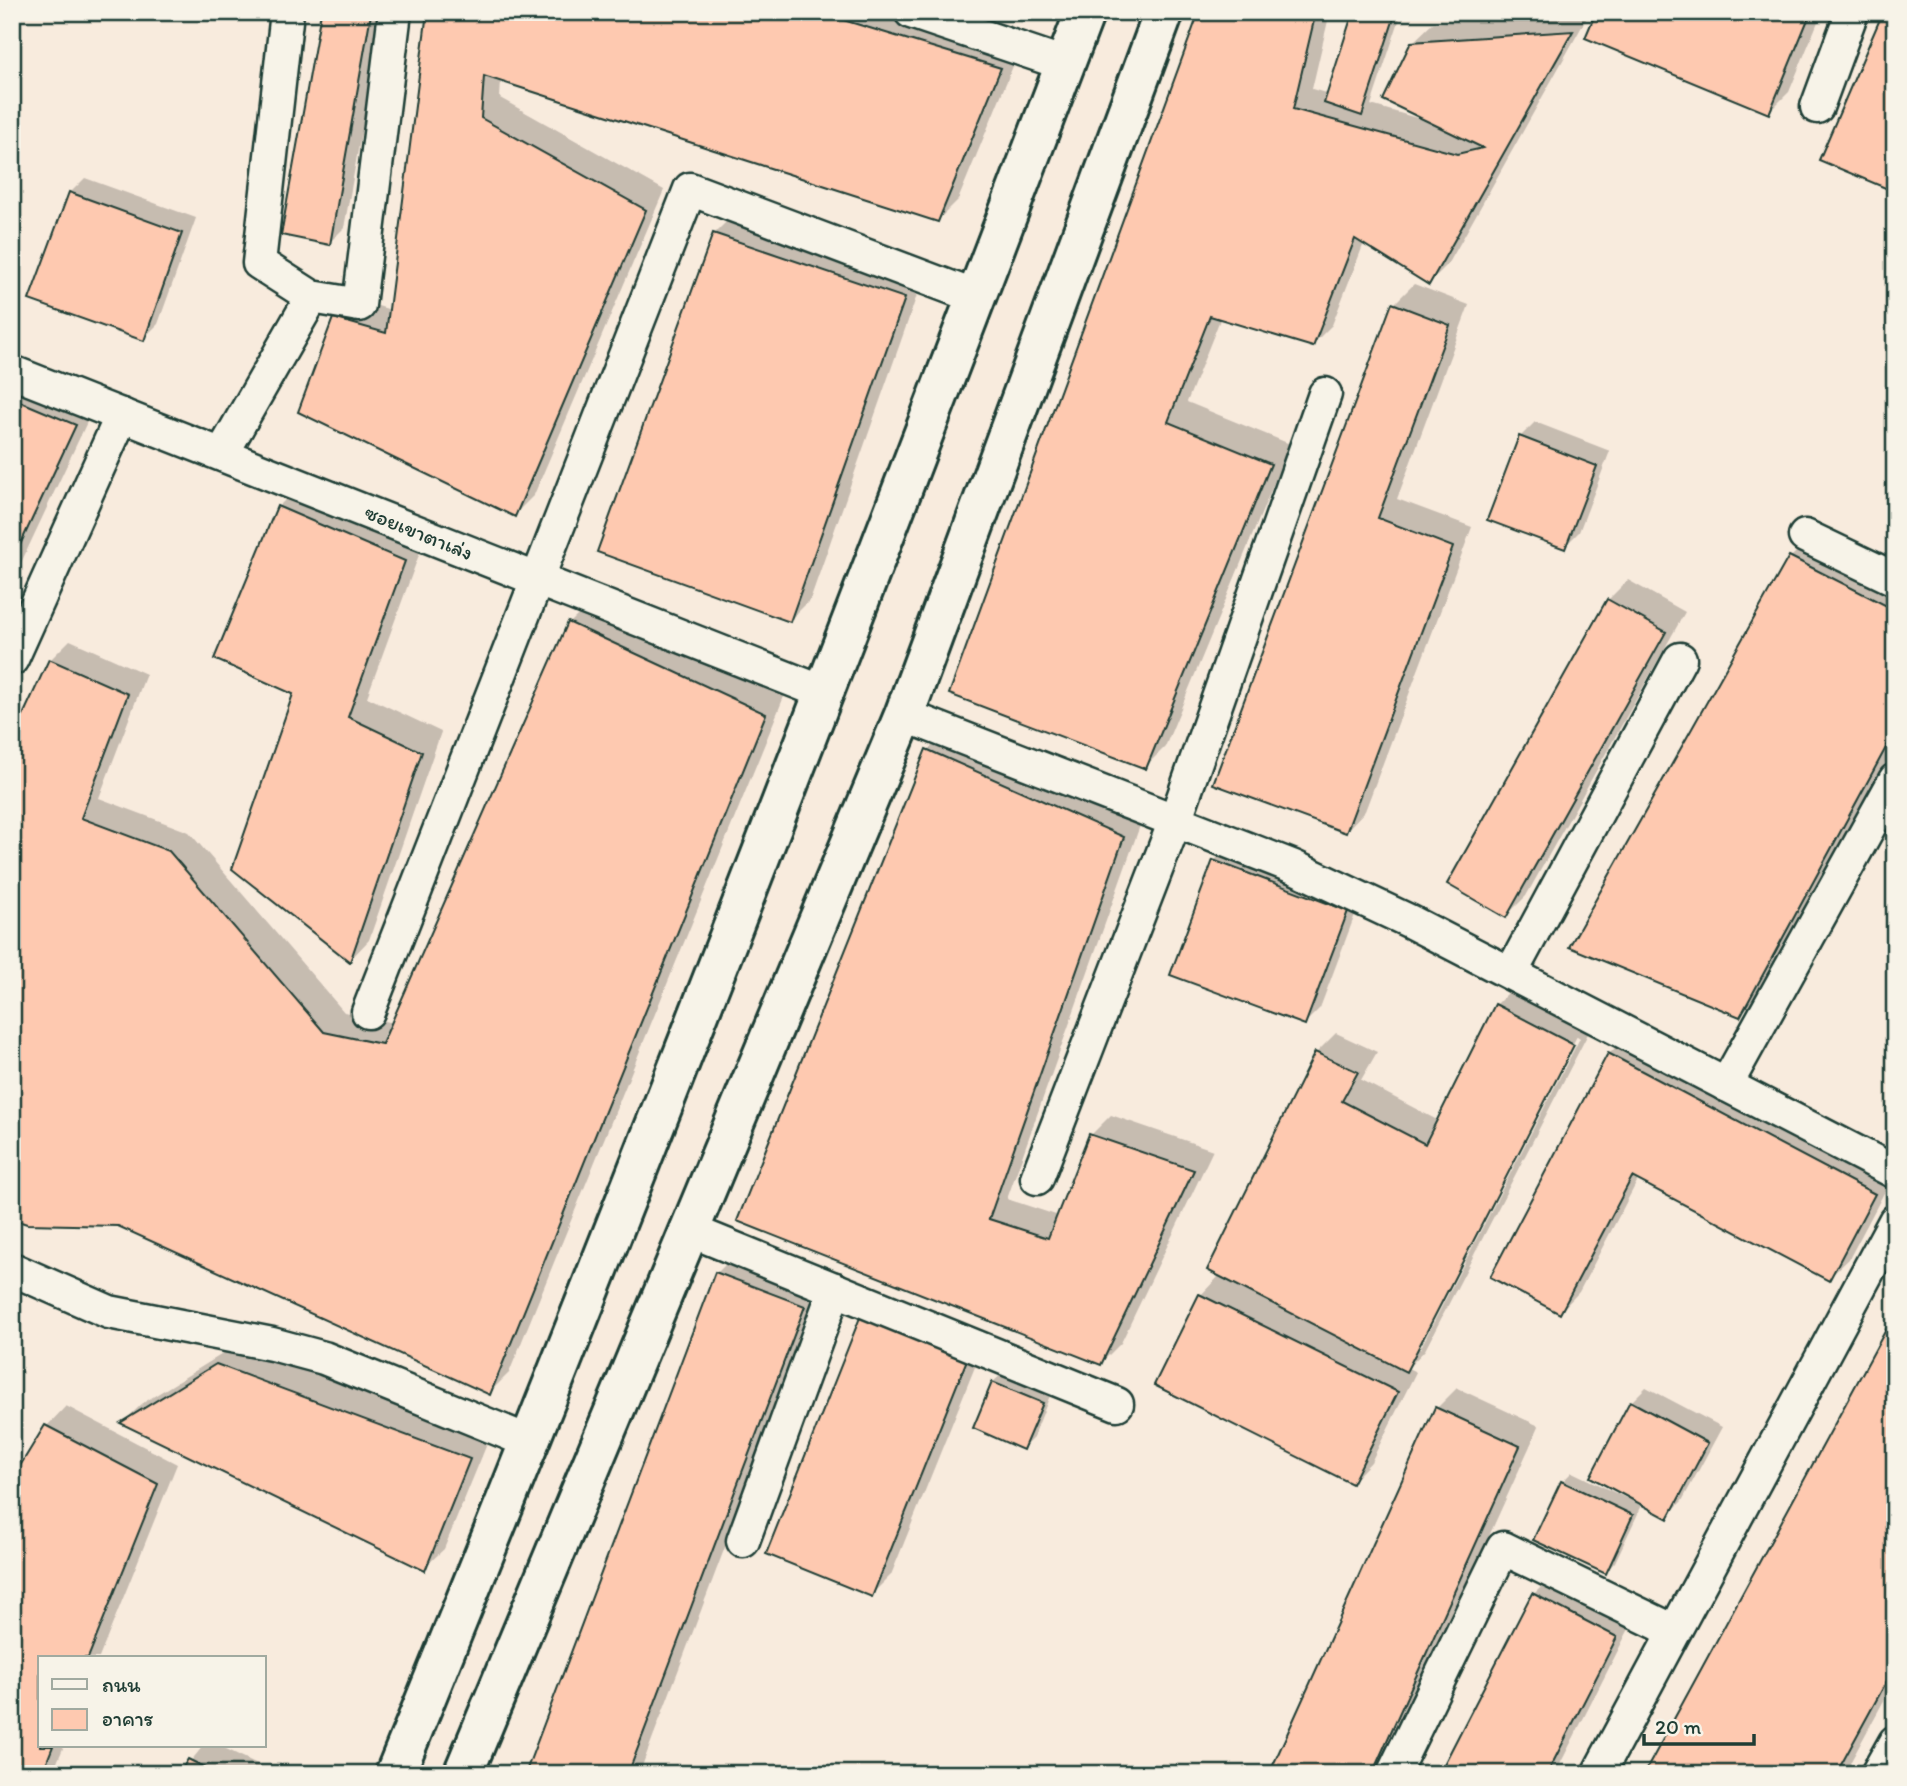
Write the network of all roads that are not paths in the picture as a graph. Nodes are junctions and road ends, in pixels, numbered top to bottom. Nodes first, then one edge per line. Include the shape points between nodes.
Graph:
1 (287, 12) edge
2 (395, 12) edge
3 (911, 12) edge
4 (1085, 12) edge
5 (1164, 12) edge
6 (1852, 12) edge
7 (1065, 64) junction
8 (1817, 107) dead end
9 (312, 297) junction
10 (976, 297) junction
11 (12, 372) edge
12 (1325, 394) dead end
13 (122, 415) junction
14 (222, 454) junction
15 (1805, 536) dead end
16 (538, 579) junction
17 (1895, 579) edge
18 (12, 659) edge
19 (1680, 659) dead end
20 (825, 693) junction
21 (904, 715) junction
22 (1895, 780) edge
23 (1175, 821) junction
24 (1510, 973) junction
25 (368, 1012) dead end
26 (1726, 1085) junction
27 (1895, 1172) edge
28 (1037, 1178) dead end
29 (1895, 1221) edge
30 (689, 1230) junction
31 (12, 1269) edge
32 (835, 1289) junction
33 (1117, 1404) dead end
34 (530, 1442) junction
35 (743, 1541) dead end
36 (1674, 1631) junction
37 (1895, 1742) edge
38 (394, 1774) edge
39 (463, 1774) edge
40 (1393, 1774) edge
41 (1598, 1774) edge
42 (1877, 1774) edge

1 - 9 street via 259,263
2 - 9 street via 359,305
3 - 7 street
4 - 7 main road
5 - 21 main road
6 - 8 street
7 - 10 main road
9 - 14 street
10 - 16 street via 690,189
10 - 20 main road
11 - 13 street, ซอยเขาตาเล่ง
12 - 23 street
13 - 14 street, ซอยเขาตาเล่ง
13 - 18 street
14 - 16 street, ซอยเขาตาเล่ง
15 - 17 street
16 - 20 street, ซอยเขาตาเล่ง
16 - 25 street
19 - 24 street
20 - 34 main road
21 - 23 street
21 - 30 main road
22 - 26 street
23 - 24 street via 1294,867
23 - 28 street
24 - 26 street
26 - 27 street
29 - 36 street
30 - 32 street
30 - 39 main road
31 - 34 street via 108,1312 324,1358
32 - 33 street
32 - 35 street
34 - 38 main road
36 - 40 street via 1503,1548
36 - 41 street
37 - 42 street

